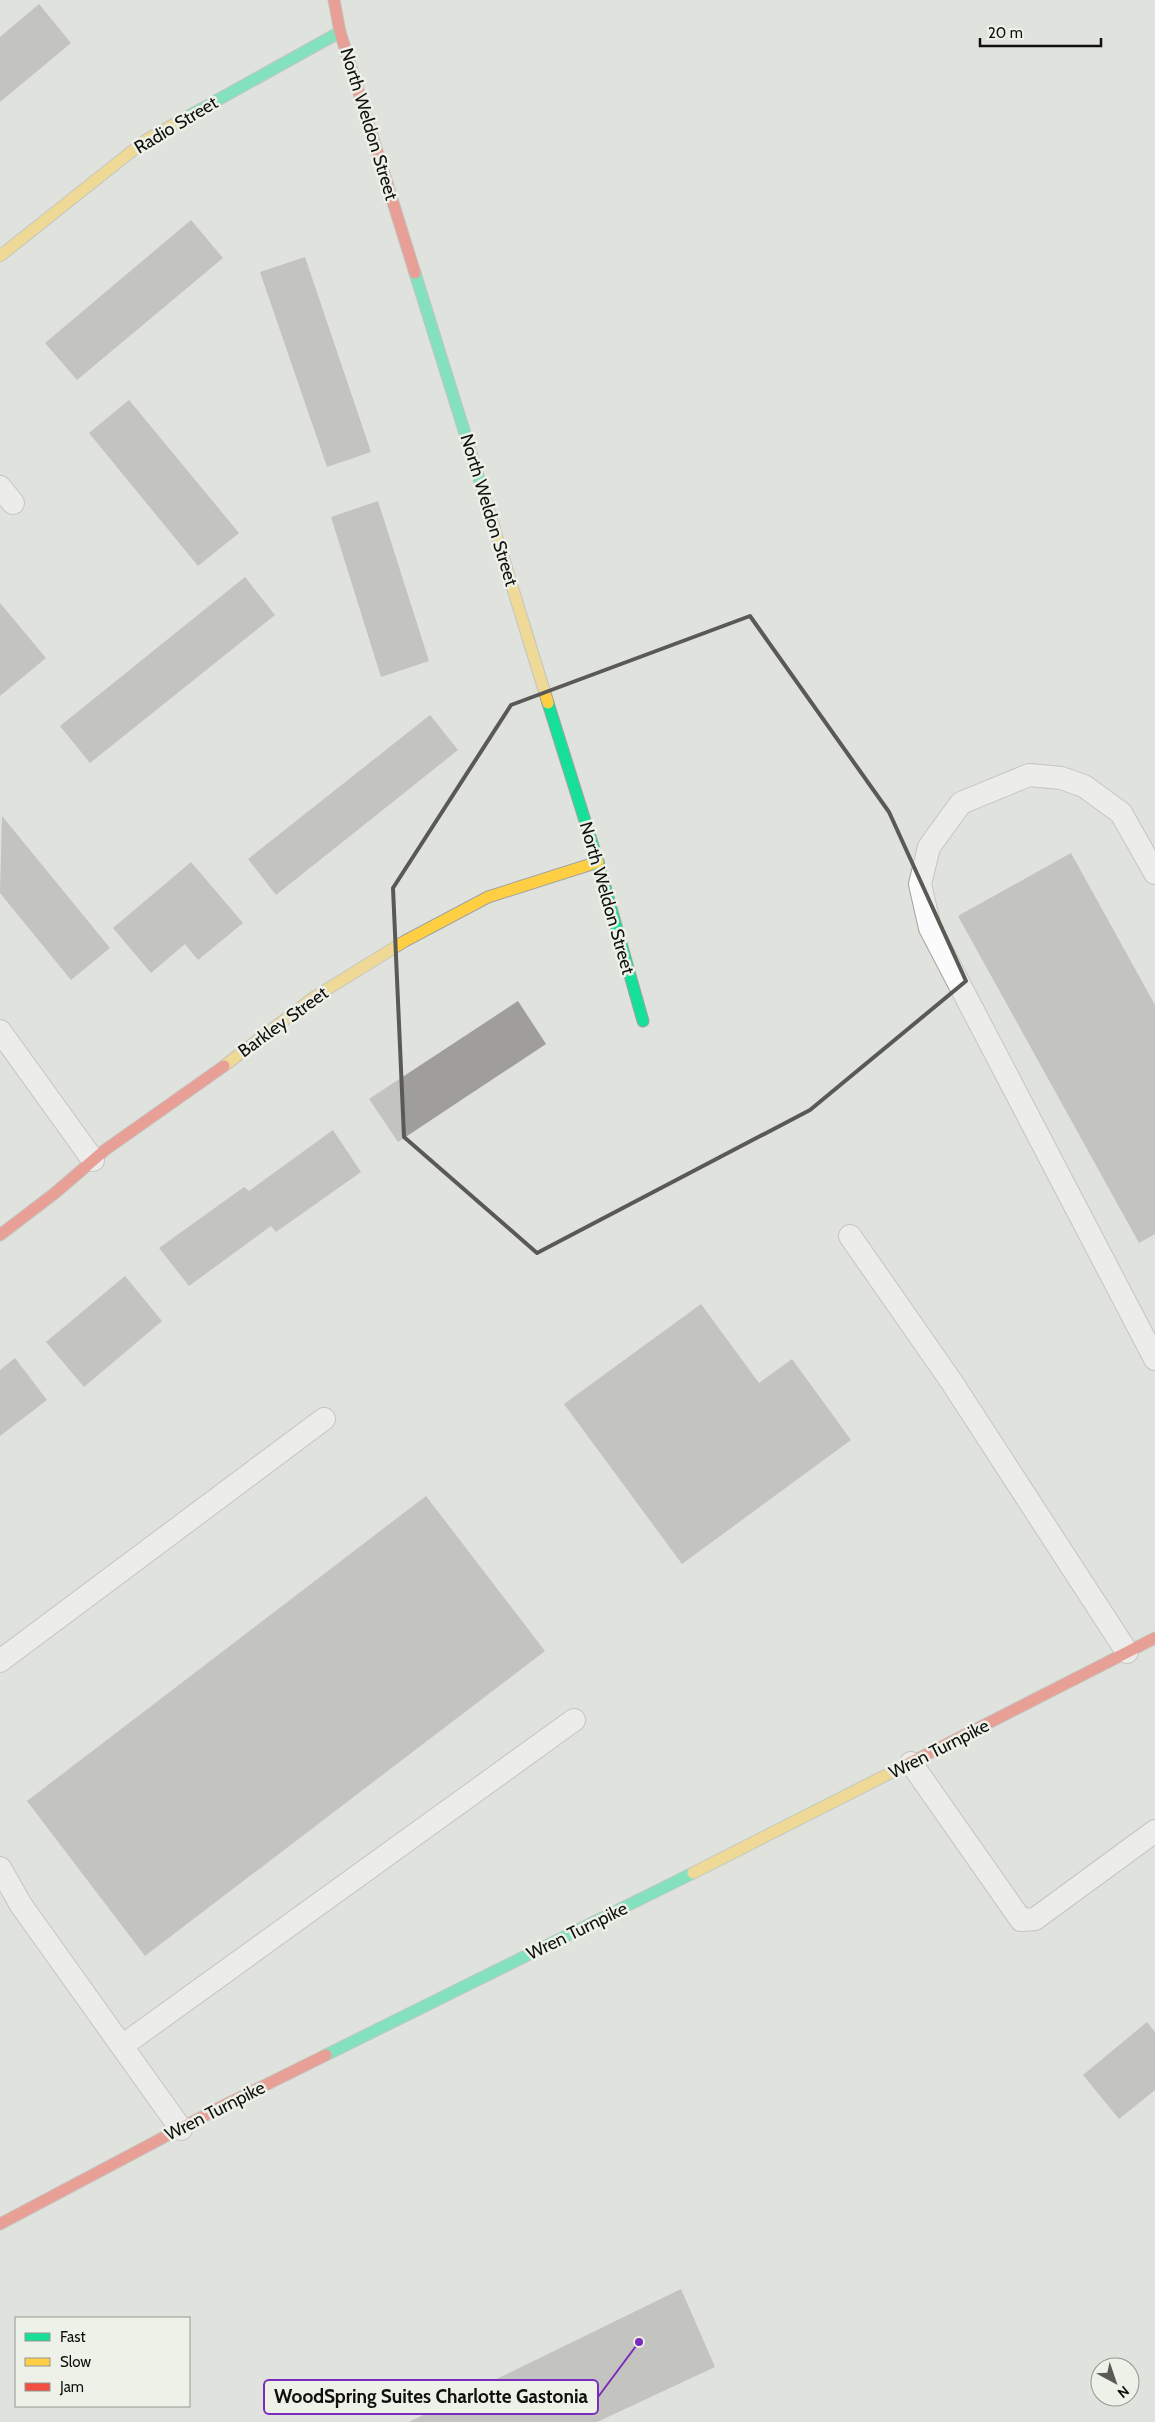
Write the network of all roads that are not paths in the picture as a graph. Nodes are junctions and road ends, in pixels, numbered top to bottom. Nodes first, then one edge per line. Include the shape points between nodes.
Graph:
1 (334, 0) edge
2 (340, 32) junction
3 (0, 256) edge
4 (598, 862) junction
5 (1155, 873) edge
6 (644, 1021) dead end
7 (0, 1031) edge
8 (93, 1160) junction
9 (0, 1235) edge
10 (850, 1236) dead end
11 (1155, 1359) edge
12 (324, 1420) dead end
13 (1155, 1638) edge
14 (1127, 1652) junction
15 (0, 1661) edge
16 (574, 1720) dead end
17 (911, 1763) junction
18 (1155, 1831) edge
19 (0, 1868) edge
20 (122, 2046) junction
21 (180, 2129) junction
22 (0, 2224) edge

1 - 2 street, North Weldon Street
2 - 3 street, Radio Street via 146,140
2 - 4 street, North Weldon Street
4 - 6 street, North Weldon Street
4 - 8 street, Barkley Street via 488,897 406,941 313,998
5 - 11 lane via 1121,813 1084,786 1061,778 1029,775 961,803 929,846 920,884 930,928
7 - 8 lane
8 - 9 street, Barkley Street
10 - 14 lane via 951,1381
12 - 15 lane
13 - 14 street, Wren Turnpike
14 - 17 street, Wren Turnpike
16 - 20 lane
17 - 18 lane via 1021,1920 1035,1919
17 - 21 street, Wren Turnpike
19 - 20 lane via 21,1905
20 - 21 lane
21 - 22 street, Wren Turnpike

